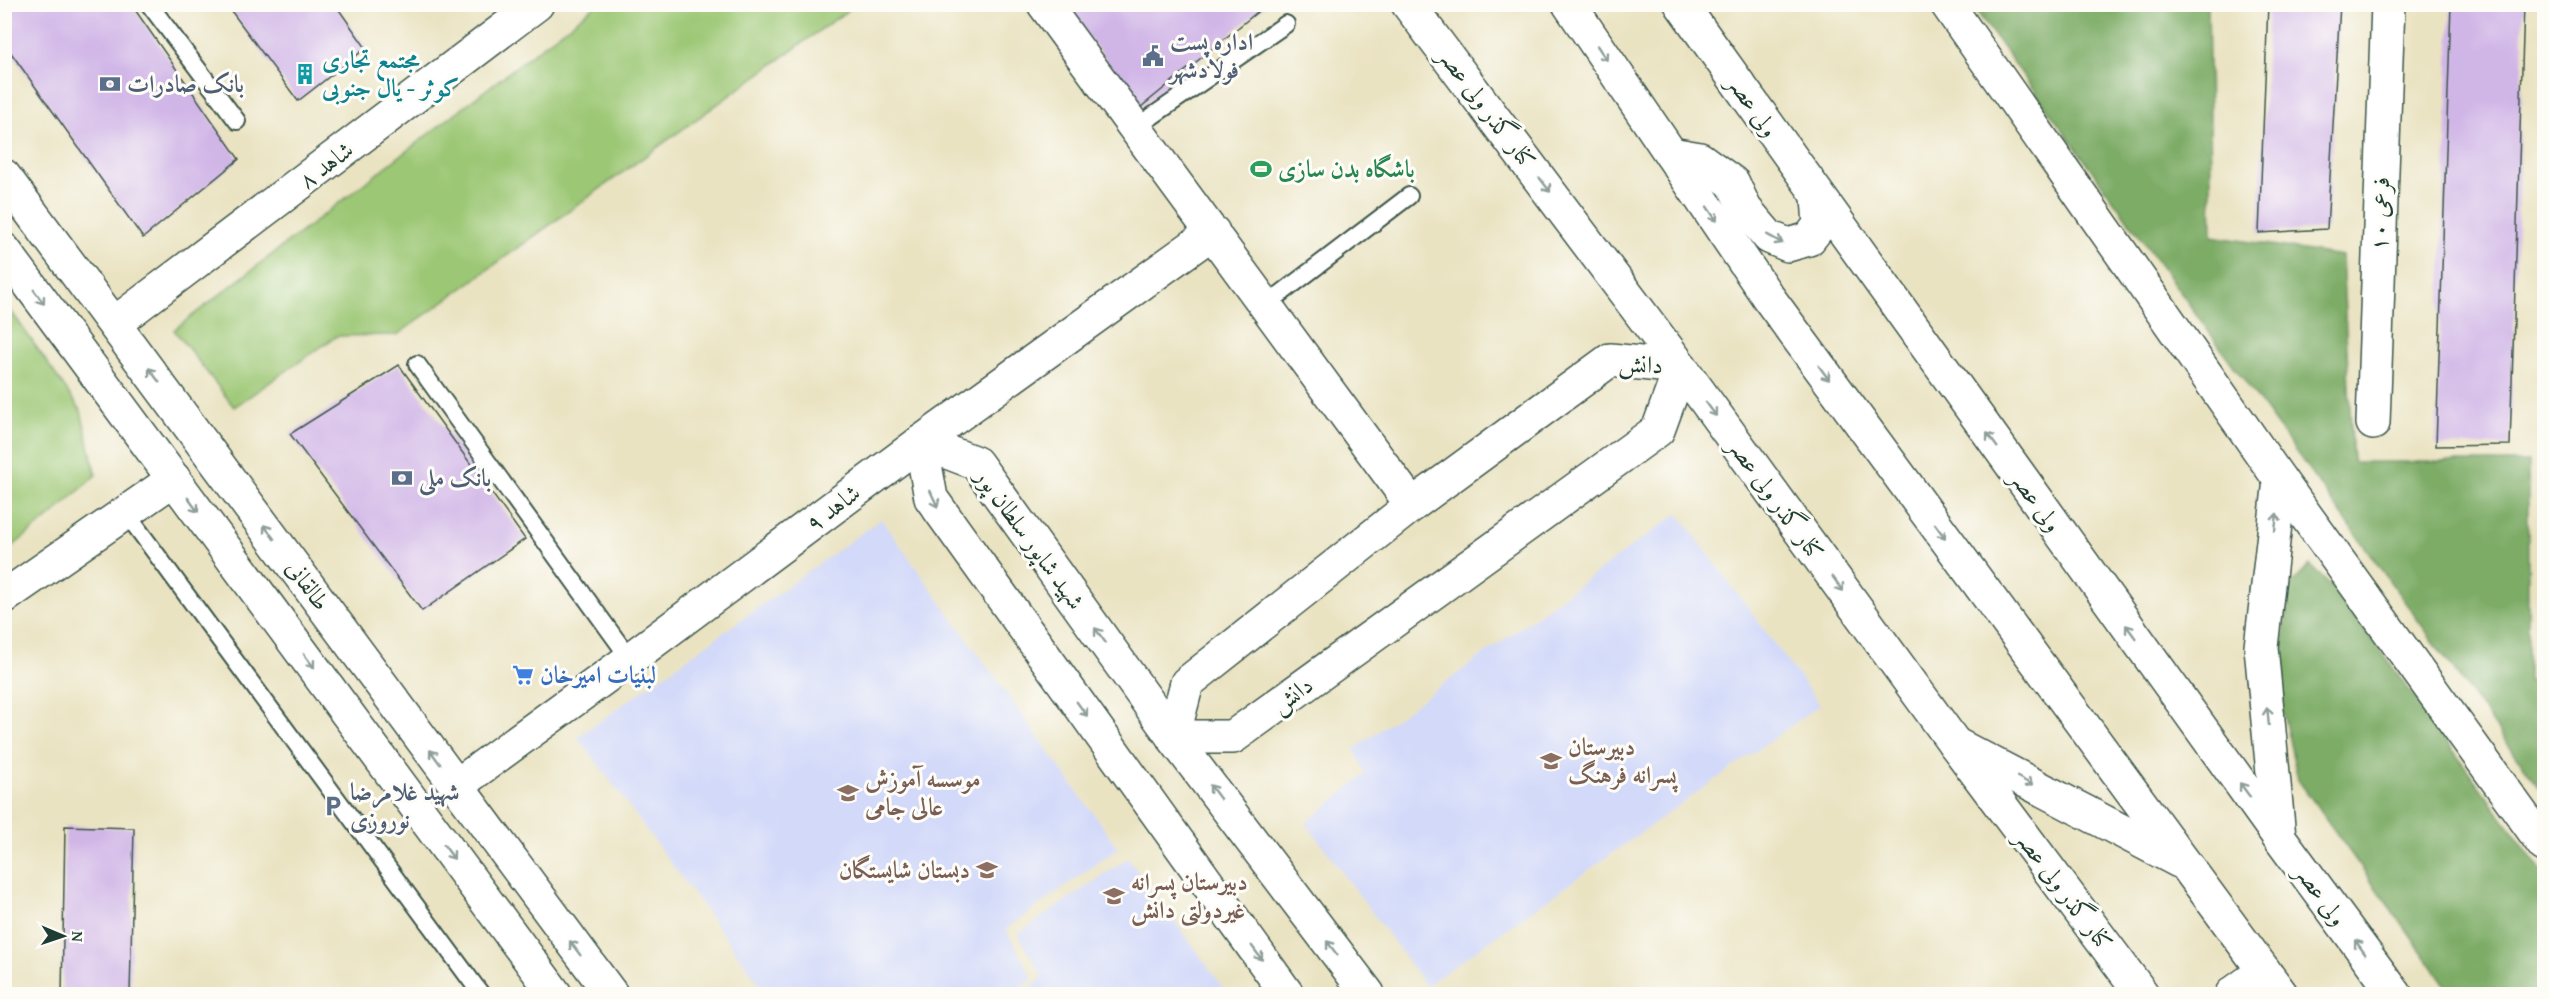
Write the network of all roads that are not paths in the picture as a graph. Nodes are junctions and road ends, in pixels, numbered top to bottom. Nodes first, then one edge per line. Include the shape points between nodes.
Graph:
1 (149, 4) edge
2 (537, 4) edge
3 (1044, 4) edge
4 (1408, 4) edge
5 (1569, 4) edge
6 (1681, 4) edge
7 (1947, 4) edge
8 (2388, 4) edge
9 (1286, 24) dead end
10 (237, 121) dead end
11 (1136, 128) junction
12 (1671, 154) junction
13 (4, 176) edge
14 (1408, 196) dead end
15 (1818, 197) junction
16 (1213, 232) junction
17 (4, 250) edge
18 (1266, 305) junction
19 (115, 323) junction
20 (417, 364) dead end
21 (1681, 367) junction
22 (2373, 423) dead end
23 (921, 442) junction
24 (174, 479) junction
25 (2280, 480) junction
26 (1412, 505) junction
27 (126, 513) junction
28 (4, 597) edge
29 (630, 659) junction
30 (1173, 737) junction
31 (1955, 744) junction
32 (456, 786) junction
33 (2279, 837) junction
34 (2544, 845) edge
35 (2185, 864) junction
36 (2272, 983) edge
37 (481, 994) edge
38 (555, 994) edge
39 (610, 994) edge
40 (1287, 994) edge
41 (1368, 994) edge
42 (2142, 994) edge
43 (2232, 994) edge
44 (2395, 994) edge

1 - 10 lane
2 - 19 street, شاهد ۸
3 - 11 street
4 -> 21 street, کنار گذر ولی عصر
5 -> 12 street
6 - 15 street, ولی عصر
7 - 25 street
8 - 22 street, فرعی ۱۰
9 - 11 lane
11 - 16 street
12 -> 15 street via 1701,159 1733,183 1745,209 1769,237 1788,245 1809,239 1820,225
12 -> 35 street via 1768,297
13 - 19 street, طالقانی
14 - 18 lane
33 -> 15 street, ولی عصر
16 - 18 street
16 - 23 street, شاهد ۹
17 -> 24 street, طالقانی
18 - 26 street
32 -> 19 street, طالقانی
20 - 29 lane
21 - 26 street, دانش via 1610,360
21 - 30 street, دانش via 1658,430 1233,737
21 -> 31 street, کنار گذر ولی عصر
23 - 29 street, شاهد ۹
30 -> 23 street, شهید شاپور سلطان پور via 976,463
23 -> 40 street via 931,498
24 - 27 street
24 -> 38 street, طالقانی
33 -> 25 street via 2261,647
25 - 34 street
26 - 30 street, دانش via 1187,683
27 - 28 street
27 - 37 lane
29 - 32 street, شاهد ۹
41 -> 30 street, شهید شاپور سلطان پور
31 -> 35 street
31 - 42 street, کنار گذر ولی عصر
39 -> 32 street, طالقانی
44 -> 33 street, ولی عصر
35 - 36 street
36 - 43 street

